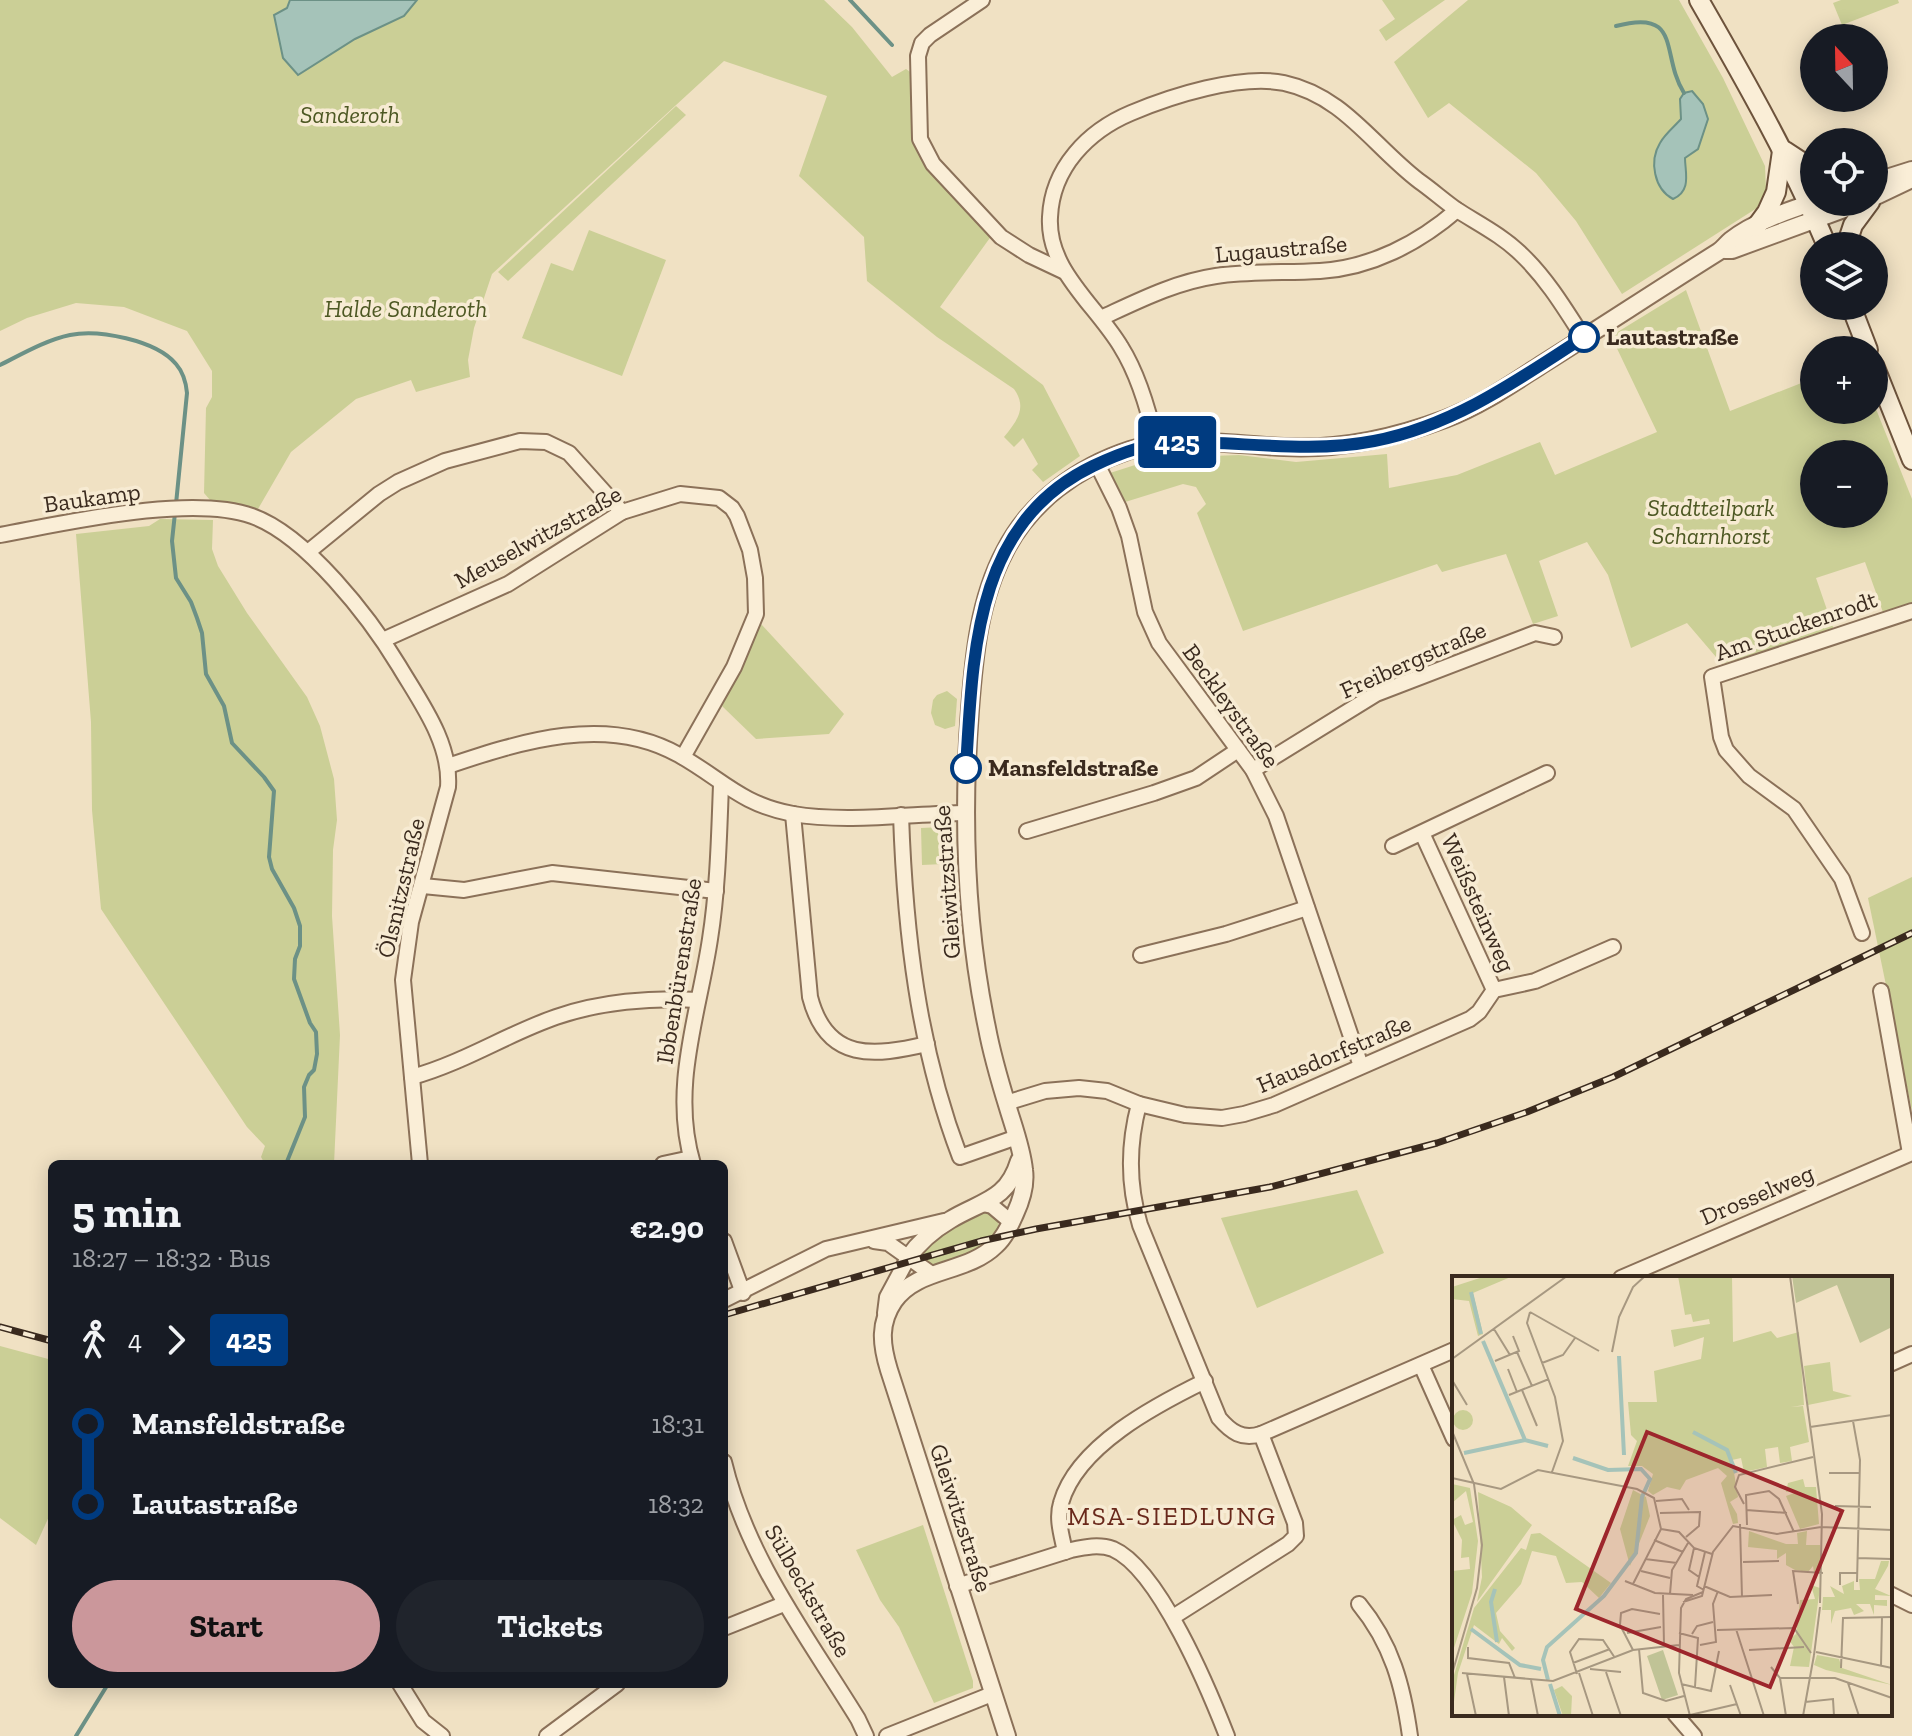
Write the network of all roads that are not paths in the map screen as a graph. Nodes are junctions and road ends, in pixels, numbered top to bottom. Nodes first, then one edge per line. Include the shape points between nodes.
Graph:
1 (982, 0) edge
2 (1699, 0) edge
3 (1782, 151) junction
4 (1800, 160) edge
5 (1912, 170) edge
6 (1912, 179) edge
7 (1800, 184) edge
8 (1888, 186) edge
9 (1888, 189) edge
10 (1457, 210) junction
11 (1800, 212) edge
12 (1800, 215) edge
13 (1756, 227) junction
14 (1722, 250) junction
15 (1065, 272) junction
16 (1101, 318) junction
17 (1583, 337) junction
18 (1888, 400) edge
19 (1156, 443) junction
20 (1912, 460) edge
21 (1097, 464) junction
22 (622, 512) junction
23 (0, 535) edge
24 (308, 552) junction
25 (1912, 611) edge
26 (1554, 637) dead end
27 (383, 640) junction
28 (1238, 750) junction
29 (683, 757) junction
30 (448, 766) junction
31 (1253, 770) junction
32 (1547, 773) dead end
33 (721, 785) junction
34 (964, 813) junction
35 (793, 814) junction
36 (901, 815) junction
37 (1027, 831) dead end
38 (1422, 833) junction
39 (1393, 846) dead end
40 (423, 886) junction
41 (716, 891) junction
42 (1307, 908) junction
43 (1862, 933) dead end
44 (1613, 947) dead end
45 (1141, 955) dead end
46 (1494, 990) junction
47 (1881, 991) dead end
48 (698, 1000) junction
49 (927, 1044) junction
50 (1361, 1066) junction
51 (412, 1077) junction
52 (1006, 1103) junction
53 (1139, 1104) junction
54 (1017, 1137) junction
55 (1911, 1153) edge
56 (1020, 1156) junction
57 (420, 1160) edge
58 (692, 1160) edge
59 (983, 1204) junction
60 (952, 1219) junction
61 (1011, 1222) junction
62 (866, 1240) junction
63 (728, 1252) edge
64 (908, 1258) junction
65 (933, 1275) junction
66 (1626, 1276) edge
67 (743, 1293) junction
68 (728, 1299) edge
69 (885, 1313) junction
70 (1452, 1351) edge
71 (1912, 1354) edge
72 (1892, 1363) edge
73 (1421, 1365) junction
74 (1205, 1381) junction
75 (1261, 1434) junction
76 (1452, 1435) edge
77 (728, 1493) edge
78 (1065, 1552) junction
79 (957, 1586) junction
80 (1892, 1595) edge
81 (784, 1604) junction
82 (1359, 1604) dead end
83 (1912, 1605) edge
84 (1173, 1617) junction
85 (728, 1626) edge
86 (402, 1688) edge
87 (612, 1688) edge
88 (992, 1694) junction
89 (1677, 1716) edge
90 (442, 1736) edge
91 (547, 1736) edge
92 (866, 1736) edge
93 (887, 1736) edge
94 (1007, 1736) edge
95 (1227, 1736) edge
96 (1410, 1736) edge
97 (1694, 1736) edge

1 - 15 street via 922,43 920,139 933,164 1001,237
2 - 3 main road
3 - 4 main road
3 - 7 main road
3 - 13 main road via 1776,192
5 - 8 street, Gleiwitzstraße
6 - 9 street, Gleiwitzstraße
10 - 15 street via 1356,120 1318,94 1280,83 1233,83 1143,108 1083,143 1059,179 1050,217
10 - 16 street, Lugaustraße via 1416,240 1370,262 1323,271 1197,280
10 - 17 street via 1521,254
11 - 13 street, Gleiwitzstraße
12 - 14 street, Gleiwitzstraße via 1732,250
13 - 14 street, Gleiwitzstraße
14 - 17 street, Gleiwitzstraße
15 - 16 street
16 - 19 street via 1128,361
17 - 19 street, Gleiwitzstraße via 1485,401 1391,437 1312,447
18 - 20 main road
19 - 21 street, Gleiwitzstraße
21 - 28 street, Beckleystraße via 1129,536 1145,612 1159,643
21 - 34 street, Gleiwitzstraße via 1059,487 1030,515 1005,550 991,583 975,656
22 - 24 street via 569,453 546,442 520,441 445,461 398,482
22 - 27 street, Meuselwitzstraße via 508,584
22 - 29 street, Meuselwitzstraße via 680,494 719,498 737,516 750,550 753,624
23 - 24 street, Baukamp via 104,516 221,509 250,515
24 - 27 street
25 - 43 street, Am Stuckenrodt via 1712,677 1726,750 1749,776 1794,809 1842,879
26 - 31 street, Freibergstraße via 1535,633 1376,694
27 - 30 street via 432,723
28 - 31 street, Beckleystraße
28 - 37 street via 1196,778
29 - 30 street via 642,740 589,733 505,747
29 - 33 street
30 - 40 street, Ölsnitzstraße via 448,787
31 - 42 street, Beckleystraße via 1276,816
32 - 38 street, Weißsteinweg
33 - 35 street via 749,801
33 - 41 street, Ibbenbürenstraße
34 - 36 street
34 - 52 street, Gleiwitzstraße via 975,958
35 - 36 street
35 - 49 street via 810,997 821,1024 857,1052
36 - 49 street via 907,926
38 - 39 street, Weißsteinweg
38 - 46 street, Weißsteinweg
40 - 41 street via 464,890 552,873
40 - 51 street, Ölsnitzstraße via 404,961
41 - 48 street, Ibbenbürenstraße
42 - 45 street
42 - 50 street, Beckleystraße
44 - 46 street via 1535,981
46 - 50 street, Hausdorfstraße via 1470,1019
47 - 55 street, Drosselweg
48 - 51 street via 624,1003 570,1013
48 - 58 street, Ibbenbürenstraße via 685,1083
49 - 54 street via 938,1096 960,1157
50 - 53 street, Hausdorfstraße via 1274,1105 1222,1118
51 - 57 street, Ölsnitzstraße
52 - 53 street, Hausdorfstraße via 1079,1088 1107,1091
52 - 54 street, Gleiwitzstraße
53 - 74 street via 1131,1147 1131,1196
54 - 56 street, Gleiwitzstraße
55 - 66 street, Drosselweg
56 - 59 street, Gleiwitzstraße via 1007,1188
56 - 61 street, Gleiwitzstraße via 1023,1187
59 - 60 street, Gleiwitzstraße
59 - 61 street
60 - 62 street
60 - 64 street, Gleiwitzstraße
61 - 65 street, Gleiwitzstraße via 1002,1240 981,1257
62 - 64 street via 888,1243
62 - 67 street via 826,1249
63 - 67 street
64 - 65 street
64 - 69 street, Gleiwitzstraße via 887,1297
65 - 69 street, Gleiwitzstraße via 901,1290
67 - 68 street
69 - 79 street, Gleiwitzstraße via 886,1359
70 - 73 street
71 - 72 street
73 - 75 street
73 - 76 street
74 - 75 street via 1228,1429 1244,1437
74 - 78 street via 1121,1429 1083,1465 1061,1503
75 - 84 street via 1296,1536
77 - 81 street, Sülbeckstraße
78 - 79 street
78 - 84 street via 1090,1546 1114,1550 1133,1564
79 - 88 street, Gleiwitzstraße
80 - 83 street
81 - 85 street
81 - 92 street, Sülbeckstraße
82 - 96 street via 1393,1659
84 - 95 street
86 - 90 street via 423,1721
87 - 91 street
88 - 93 street
88 - 94 street, Gleiwitzstraße
89 - 97 street

